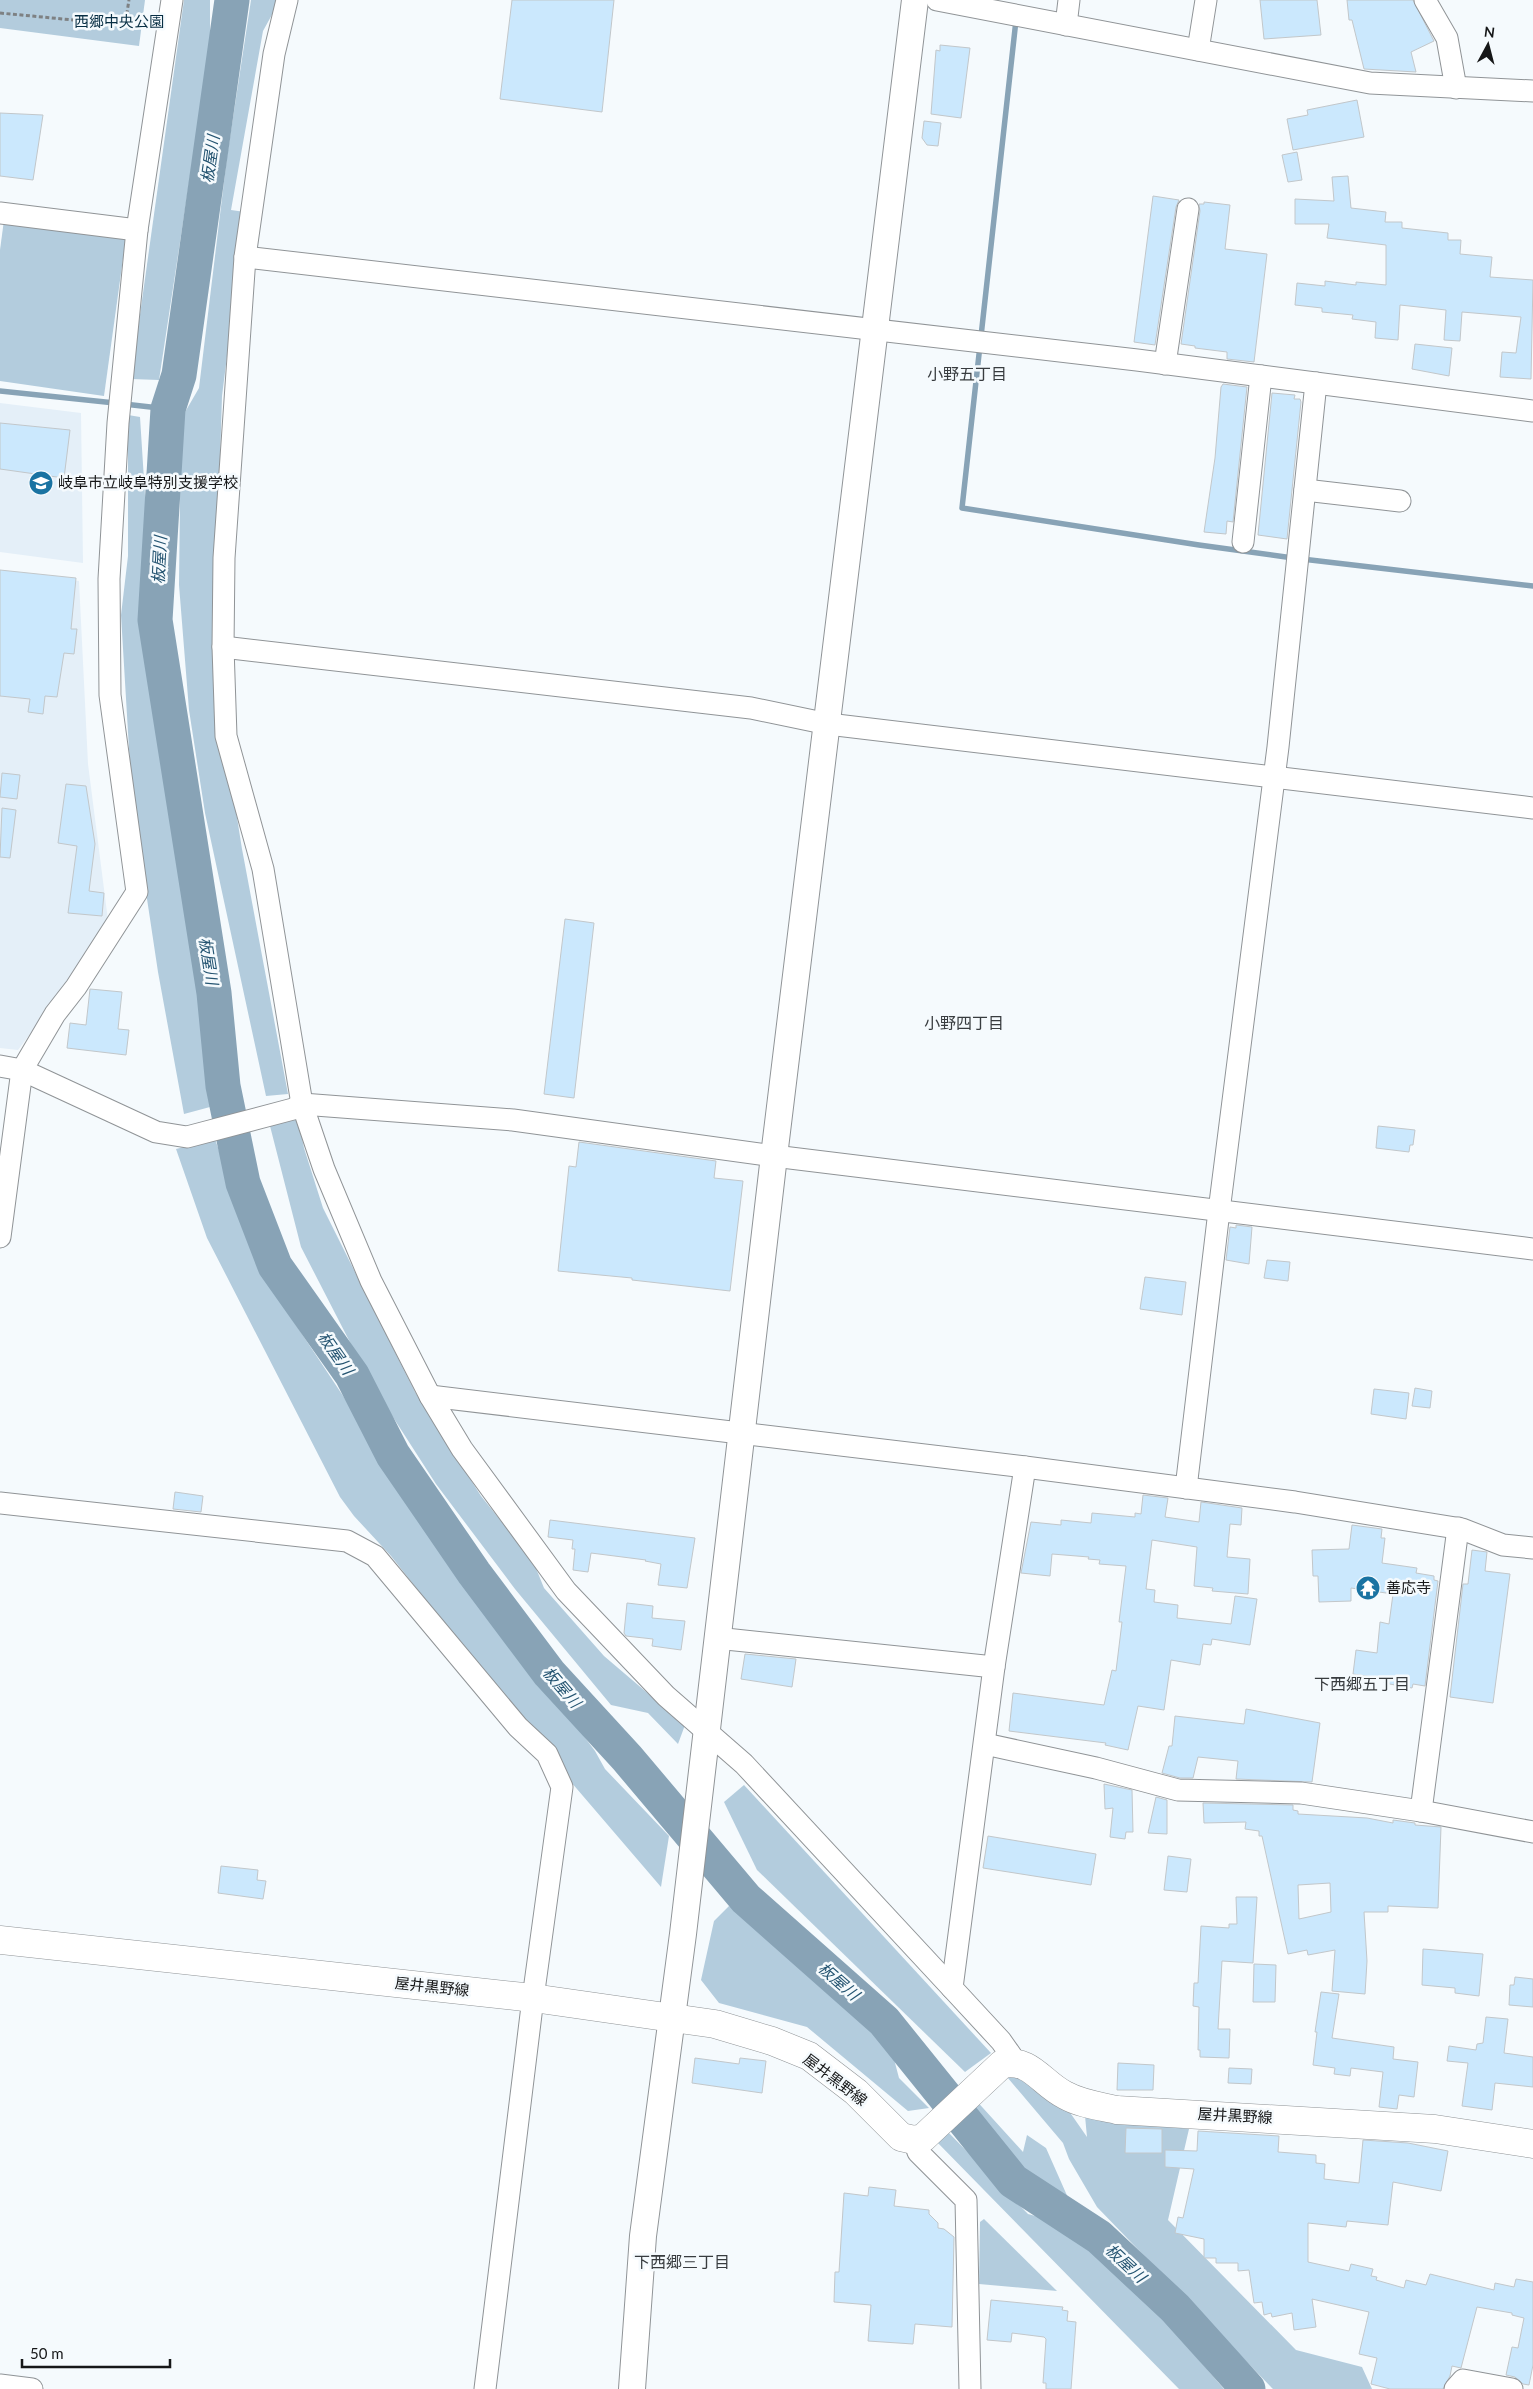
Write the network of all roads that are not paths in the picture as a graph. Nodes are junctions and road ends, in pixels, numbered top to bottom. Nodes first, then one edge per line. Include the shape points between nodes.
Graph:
1 (172, 0) edge
2 (287, 0) edge
3 (915, 0) edge
4 (937, 0) edge
5 (1069, 0) edge
6 (1206, 0) edge
7 (1425, 0) edge
8 (1066, 25) junction
9 (1198, 50) junction
10 (1456, 88) junction
11 (1533, 91) edge
12 (1188, 208) dead end
13 (0, 213) edge
14 (137, 230) junction
15 (245, 257) junction
16 (874, 330) junction
17 (1165, 364) junction
18 (1261, 376) junction
19 (1316, 383) junction
20 (1533, 411) edge
21 (1304, 490) junction
22 (1400, 502) dead end
23 (1243, 542) dead end
24 (222, 647) junction
25 (828, 724) junction
26 (1273, 777) junction
27 (1533, 808) edge
28 (0, 1066) edge
29 (22, 1070) junction
30 (298, 1107) junction
31 (774, 1156) junction
32 (1219, 1211) junction
33 (0, 1237) edge
34 (1533, 1248) edge
35 (430, 1396) junction
36 (742, 1433) junction
37 (1025, 1467) junction
38 (1186, 1488) junction
39 (0, 1503) edge
40 (1458, 1528) junction
41 (1533, 1548) edge
42 (716, 1638) junction
43 (994, 1667) junction
44 (706, 1737) junction
45 (985, 1744) junction
46 (1421, 1811) junction
47 (1533, 1832) edge
48 (0, 1940) edge
49 (952, 1988) junction
50 (533, 1998) junction
51 (671, 2019) junction
52 (1008, 2063) junction
53 (918, 2139) junction
54 (1533, 2144) edge
55 (0, 2385) edge
56 (32, 2389) edge
57 (486, 2389) edge
58 (632, 2389) edge
59 (970, 2389) edge
60 (1455, 2389) edge
61 (1512, 2389) edge

1 - 14 street
2 - 15 street via 274,54
3 - 16 street
4 - 8 street
5 - 8 street
6 - 9 street
7 - 10 street via 1447,38
8 - 9 street
9 - 10 street via 1370,84
10 - 11 street
12 - 17 street
13 - 14 street
14 - 29 street via 118,423 109,579 110,695 137,892 76,987 54,1014
15 - 16 street
15 - 24 street via 224,558
16 - 17 street
16 - 25 street
17 - 18 street
18 - 19 street
18 - 23 street
19 - 20 street
19 - 21 street
21 - 22 street
21 - 26 street
24 - 25 street via 751,708
24 - 30 street via 226,736 263,869
25 - 26 street
25 - 31 street
26 - 27 street
26 - 32 street
28 - 29 street
29 - 30 street via 156,1132 187,1137
29 - 33 street
30 - 31 street via 513,1120
30 - 35 street via 371,1281
31 - 32 street
31 - 36 street
32 - 34 street
32 - 38 street
35 - 36 street
35 - 44 street via 462,1449 566,1591
36 - 37 street
36 - 42 street
37 - 38 street
37 - 43 street
38 - 40 street
39 - 50 street via 347,1541 375,1556 518,1727 547,1754 562,1787
40 - 41 street via 1503,1545
40 - 46 street
42 - 43 street
42 - 44 street
43 - 45 street
44 - 49 street via 744,1764
44 - 51 street
45 - 46 street via 1178,1790 1301,1793
45 - 49 street
46 - 47 street
48 - 50 main road, 屋井黒野線
49 - 52 street via 1001,2042
50 - 51 main road, 屋井黒野線
50 - 57 street
51 - 53 main road, 屋井黒野線 via 715,2024 808,2056 856,2092 901,2137
51 - 58 street via 643,2236
52 - 53 main road
52 - 54 main road, 屋井黒野線 via 1027,2066 1064,2095 1117,2110 1435,2129
53 - 59 street via 918,2152 966,2200
55 - 56 street
60 - 61 street via 1463,2380

